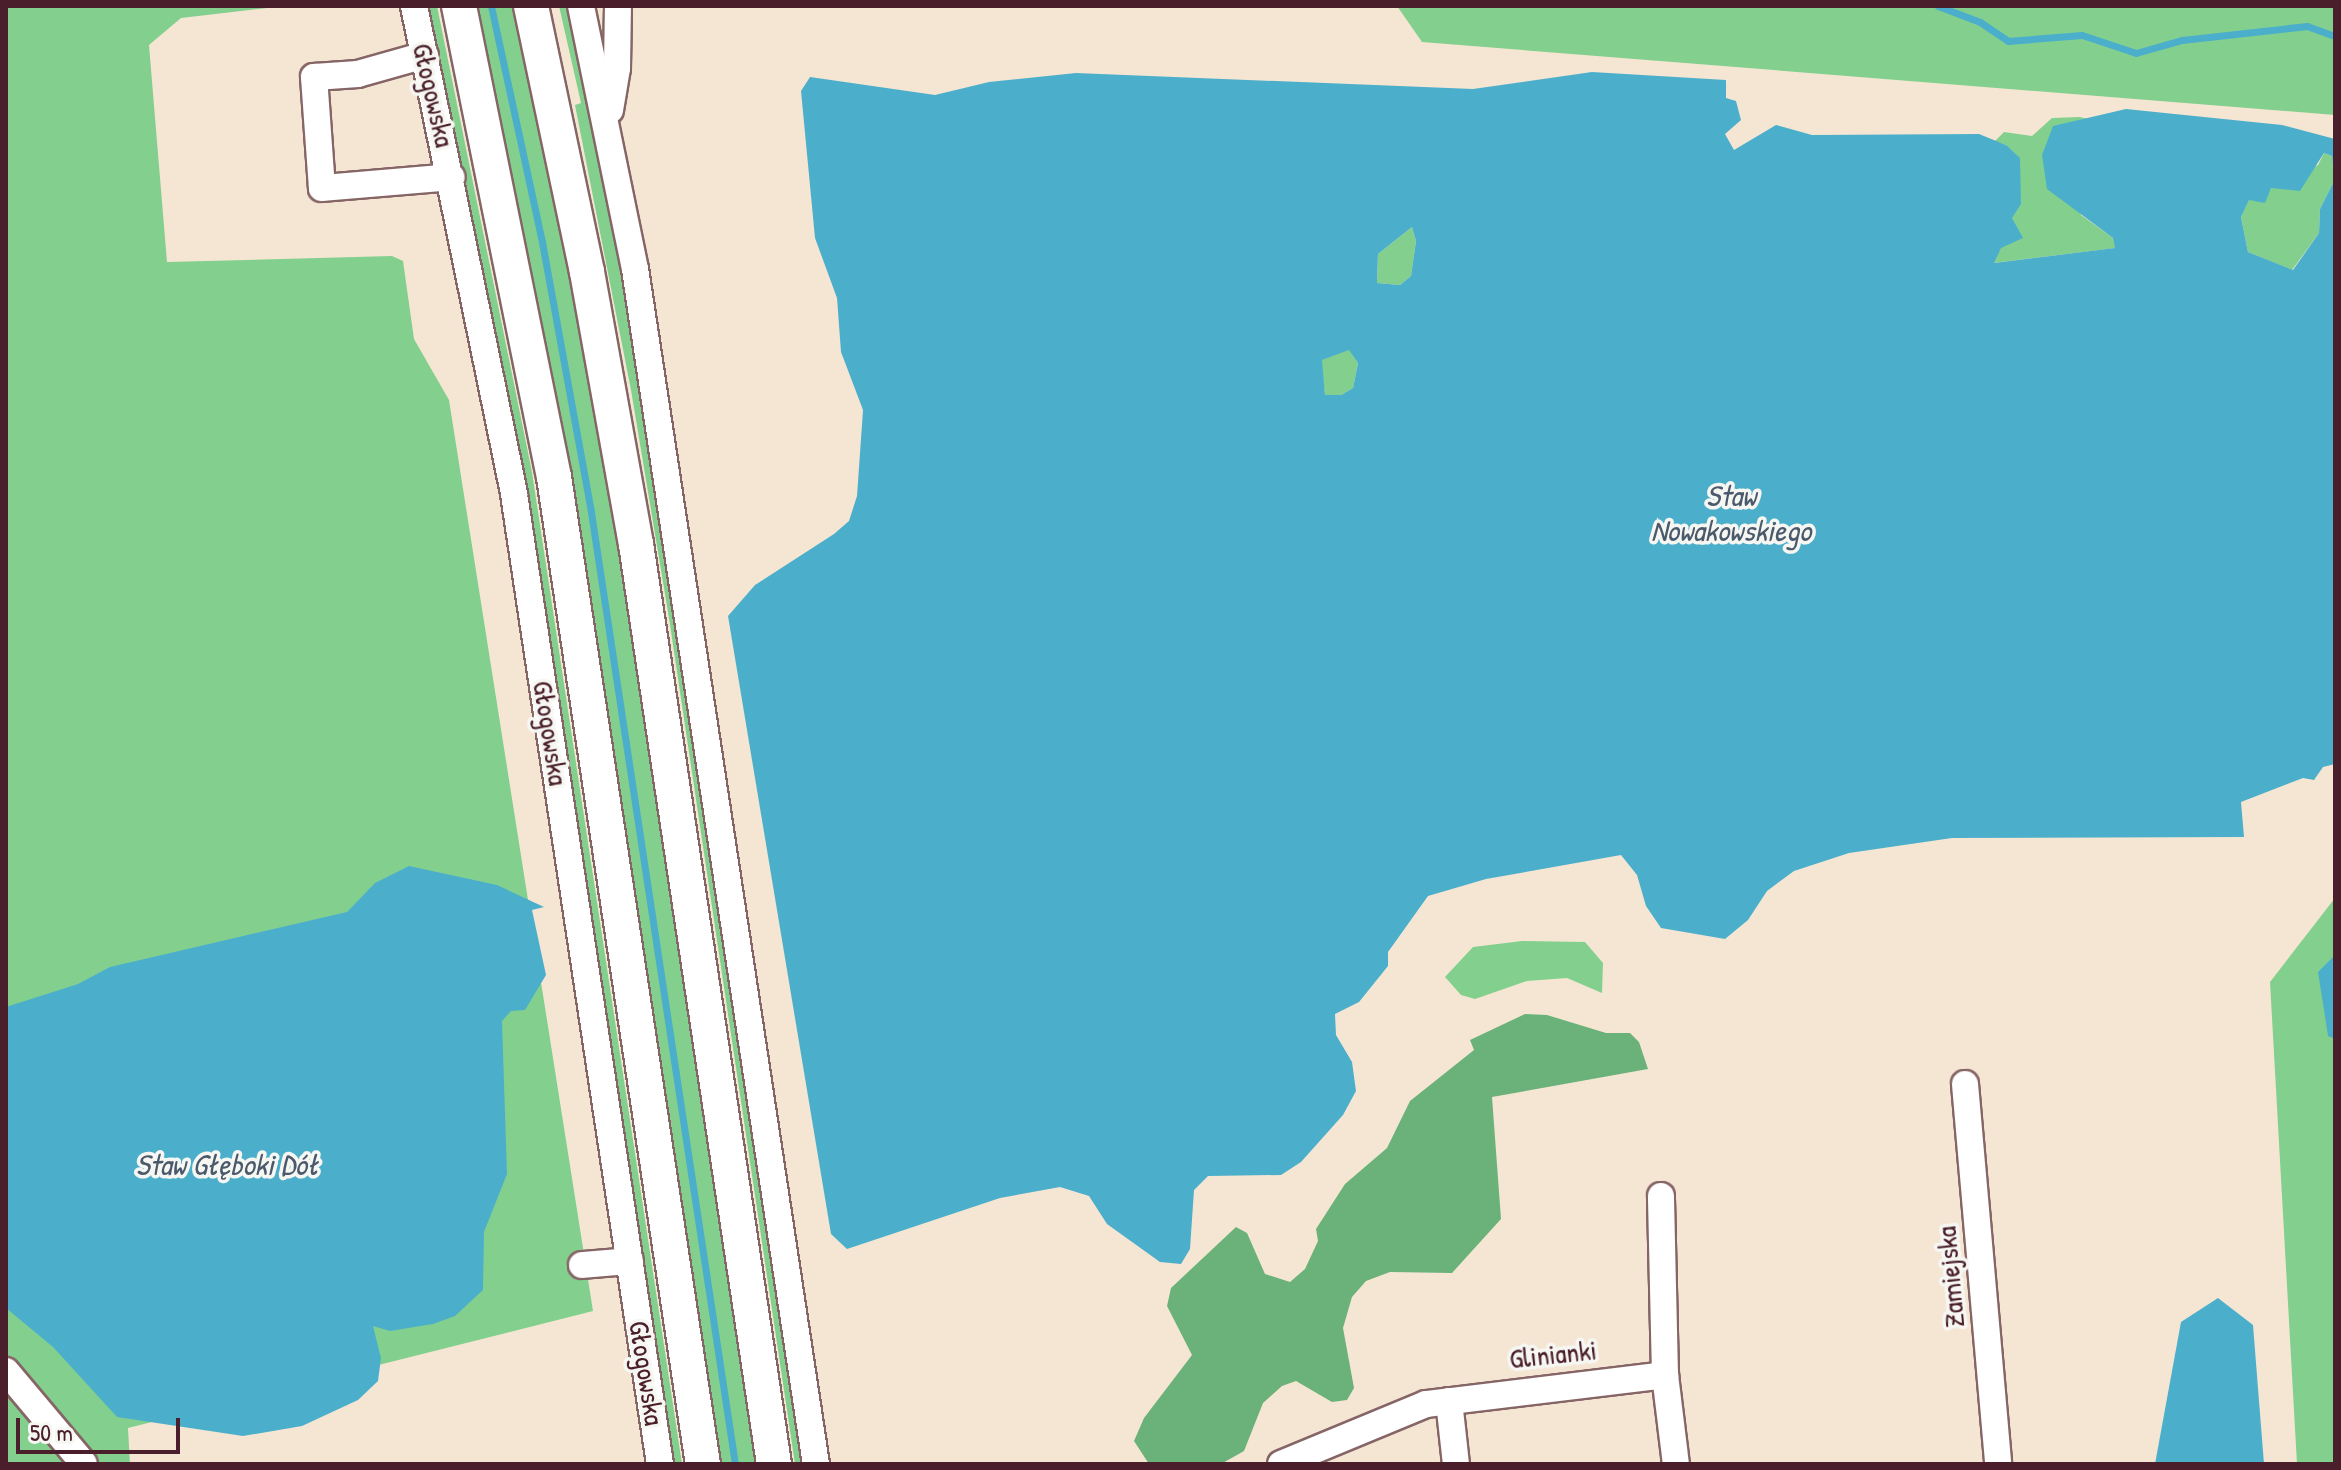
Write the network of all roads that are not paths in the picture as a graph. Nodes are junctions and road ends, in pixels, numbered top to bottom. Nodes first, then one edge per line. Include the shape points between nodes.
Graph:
1 (414, 6) edge
2 (459, 6) edge
3 (531, 6) edge
4 (581, 6) edge
5 (618, 6) edge
6 (425, 55) junction
7 (608, 121) junction
8 (452, 177) junction
9 (1965, 1084) dead end
10 (1661, 1196) dead end
11 (630, 1261) junction
12 (582, 1265) dead end
13 (6, 1371) edge
14 (1665, 1375) junction
15 (1449, 1401) junction
16 (84, 1464) edge
17 (660, 1464) edge
18 (703, 1464) edge
19 (774, 1464) edge
20 (816, 1464) edge
21 (1281, 1464) edge
22 (1456, 1464) edge
23 (1676, 1464) edge
24 (1998, 1464) edge

1 - 6 street, Głogowska
2 - 18 main road, Głogowska via 548,439
3 - 19 main road via 587,272 636,544
4 - 7 street
5 - 7 street via 617,68
6 - 8 street, Głogowska
6 - 8 street via 358,74 314,77 322,188
7 - 20 street via 635,269
8 - 11 street, Głogowska via 516,510
9 - 24 street, Zamiejska
10 - 14 street
11 - 12 street
11 - 17 street, Głogowska
13 - 16 street
14 - 15 street, Glinianki
14 - 23 street
15 - 21 street, Glinianki via 1426,1404
15 - 22 street

